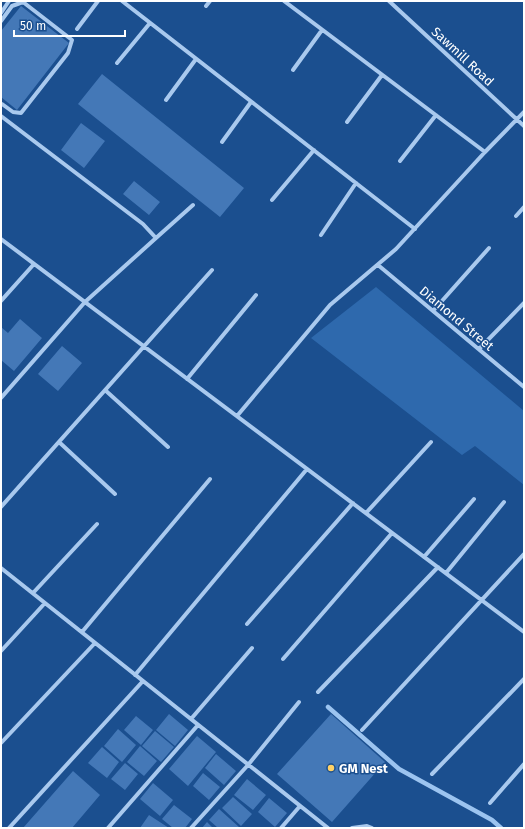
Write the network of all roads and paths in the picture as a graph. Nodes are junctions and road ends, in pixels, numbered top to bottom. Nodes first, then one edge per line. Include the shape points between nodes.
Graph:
1 (9, 1) edge
2 (98, 1) edge
3 (122, 1) edge
4 (210, 1) edge
5 (284, 1) edge
6 (389, 1) edge
7 (206, 6) dead end
8 (1, 13) edge
9 (1, 21) edge
10 (150, 22) junction
11 (77, 29) dead end
12 (322, 30) junction
13 (196, 58) junction
14 (117, 63) dead end
15 (293, 70) dead end
16 (382, 75) junction
17 (166, 100) dead end
18 (251, 102) junction
19 (1, 105) edge
20 (524, 112) edge
21 (436, 115) junction
22 (1, 116) edge
23 (517, 120) junction
24 (347, 122) dead end
25 (524, 126) edge
26 (222, 142) dead end
27 (314, 150) junction
28 (484, 152) junction
29 (400, 160) dead end
30 (356, 183) junction
31 (272, 200) dead end
32 (193, 205) dead end
33 (524, 208) edge
34 (516, 216) dead end
35 (415, 229) junction
36 (321, 235) dead end
37 (156, 238) junction
38 (1, 239) edge
39 (489, 248) dead end
40 (34, 264) junction
41 (378, 265) junction
42 (212, 270) dead end
43 (256, 296) dead end
44 (1, 301) edge
45 (85, 302) junction
46 (524, 303) edge
47 (433, 311) junction
48 (145, 346) junction
49 (479, 350) junction
50 (187, 379) junction
51 (524, 387) edge
52 (105, 390) junction
53 (1, 398) edge
54 (237, 416) junction
55 (59, 442) junction
56 (431, 442) dead end
57 (168, 447) dead end
58 (307, 469) junction
59 (210, 479) dead end
60 (115, 494) dead end
61 (474, 498) dead end
62 (504, 502) dead end
63 (353, 503) junction
64 (1, 507) edge
65 (366, 513) junction
66 (97, 524) dead end
67 (392, 533) junction
68 (524, 554) edge
69 (424, 557) junction
70 (438, 567) junction
71 (1, 568) edge
72 (446, 573) junction
73 (33, 594) junction
74 (481, 600) junction
75 (45, 603) junction
76 (247, 624) dead end
77 (82, 632) junction
78 (524, 632) edge
79 (95, 643) junction
80 (252, 648) dead end
81 (1, 651) edge
82 (283, 659) dead end
83 (135, 675) junction
84 (524, 679) edge
85 (144, 681) junction
86 (318, 692) dead end
87 (299, 702) dead end
88 (191, 719) junction
89 (198, 725) junction
90 (362, 730) dead end
91 (1, 743) edge
92 (524, 764) edge
93 (248, 765) junction
94 (432, 774) dead end
95 (490, 803) dead end
96 (300, 806) junction
97 (9, 828) edge
98 (108, 828) edge
99 (191, 828) edge
100 (281, 828) edge
101 (328, 828) edge
102 (352, 828) edge
103 (372, 828) edge

1 - 8 street
2 - 11 street
3 - 10 street
4 - 7 street
5 - 12 street
6 - 23 street, Sawmill Road
9 - 19 street via 12,6 23,2 72,40 68,52 21,113
10 - 13 street
10 - 14 street
12 - 15 street
12 - 16 street
13 - 17 street
13 - 18 street
16 - 21 street
16 - 24 street
18 - 26 street
18 - 27 street
20 - 23 street
21 - 28 street
21 - 29 street
22 - 37 street via 143,224
23 - 25 street, Sawmill Road
23 - 28 street
27 - 30 street
27 - 31 street
28 - 35 street
30 - 35 street
30 - 36 street
32 - 37 street
33 - 34 street
35 - 41 street
37 - 45 street
38 - 40 street
39 - 47 street
40 - 44 street
40 - 45 street
41 - 47 street, Diamond Street
41 - 54 street via 330,305
42 - 48 street
43 - 50 street
45 - 48 street
45 - 53 street
46 - 49 street
47 - 49 street, Diamond Street
48 - 50 street
48 - 52 street
49 - 51 street, Diamond Street
50 - 54 street
52 - 55 street
52 - 57 street
54 - 58 street
55 - 60 street
55 - 64 street
56 - 65 street
58 - 63 street
58 - 83 street
59 - 77 street
61 - 69 street
62 - 72 street
63 - 65 street
63 - 76 street
65 - 67 street
66 - 73 street
67 - 69 street
67 - 82 street
68 - 74 street
69 - 70 street
70 - 72 street
70 - 86 street
71 - 73 street
72 - 74 street
73 - 75 street
74 - 78 street
74 - 90 street
75 - 77 street
75 - 81 street
77 - 79 street
79 - 83 street
79 - 91 street
80 - 88 street
83 - 85 street
84 - 94 street
85 - 88 street
85 - 97 street
87 - 93 street
88 - 89 street
89 - 93 street
89 - 98 street
92 - 95 street
93 - 96 street
93 - 99 street
96 - 100 street
96 - 101 street
102 - 103 street

